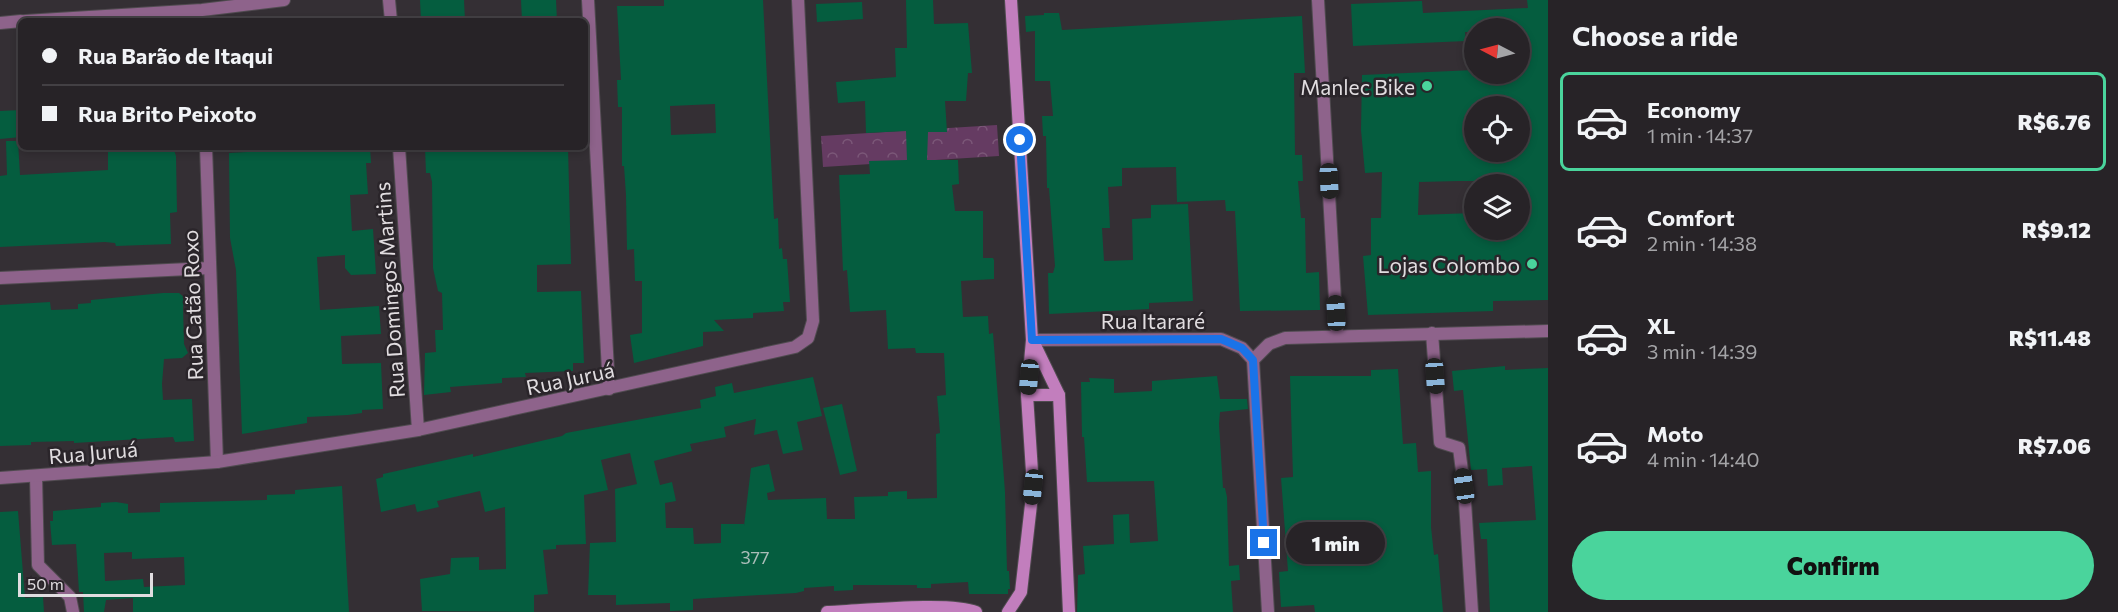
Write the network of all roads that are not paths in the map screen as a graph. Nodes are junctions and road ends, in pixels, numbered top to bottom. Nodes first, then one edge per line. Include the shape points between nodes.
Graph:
1 (284, 0) edge
2 (389, 0) edge
3 (588, 0) edge
4 (798, 0) edge
5 (1011, 0) edge
6 (1318, 0) edge
7 (202, 16) edge
8 (132, 18) edge
9 (391, 18) edge
10 (18, 21) edge
11 (0, 22) edge
12 (206, 150) edge
13 (399, 150) edge
14 (210, 268) junction
15 (0, 278) edge
16 (1548, 331) edge
17 (1432, 333) junction
18 (1337, 335) junction
19 (1032, 340) junction
20 (1253, 360) junction
21 (609, 389) junction
22 (1059, 395) junction
23 (1027, 396) junction
24 (418, 430) junction
25 (218, 462) junction
26 (36, 476) junction
27 (0, 478) edge
28 (73, 612) edge
29 (827, 612) edge
30 (976, 612) edge
31 (1008, 612) edge
32 (1069, 612) edge
33 (1268, 612) edge
34 (1472, 612) edge

1 - 7 street
2 - 9 street
3 - 21 street
4 - 21 street, Rua Juruá via 813,321 808,338 795,346
5 - 19 street
6 - 18 street
7 - 8 street
10 - 11 street
12 - 14 street, Rua Catão Roxo
13 - 24 street, Rua Domingos Martins
14 - 15 street
14 - 25 street, Rua Catão Roxo
16 - 17 street
17 - 18 street
17 - 34 street via 1440,442 1459,448
18 - 20 street via 1286,338 1269,344
19 - 20 street, Rua Itararé via 1221,339 1242,348
19 - 22 street
19 - 23 street
20 - 33 street
21 - 24 street, Rua Juruá
22 - 23 street
22 - 32 street
23 - 31 street via 1033,487 1021,592
24 - 25 street, Rua Juruá
25 - 26 street, Rua Juruá
26 - 27 street, Rua Juruá
26 - 28 street via 38,565 70,597
29 - 30 street via 926,608

